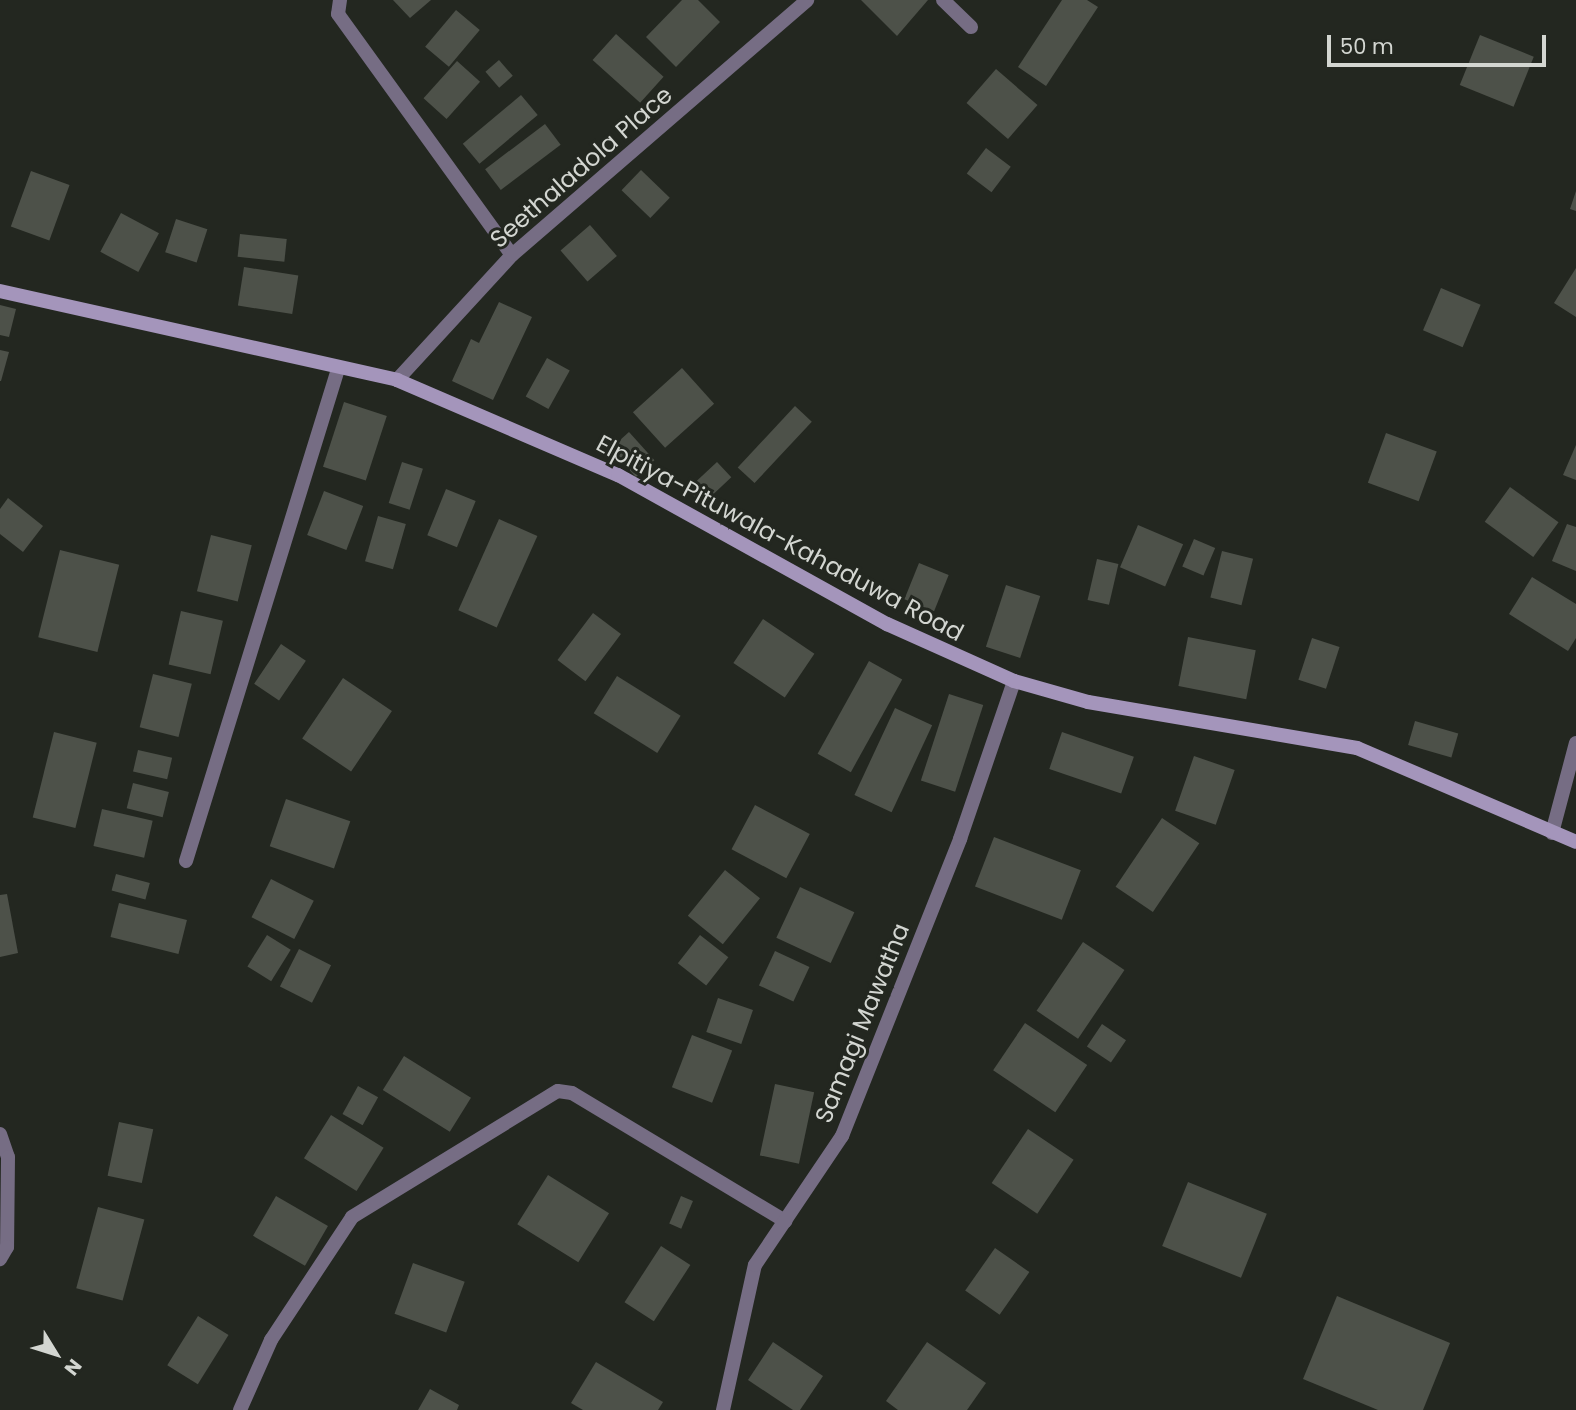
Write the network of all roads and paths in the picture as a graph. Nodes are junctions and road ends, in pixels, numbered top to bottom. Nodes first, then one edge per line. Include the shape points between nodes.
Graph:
1 (341, 0) edge
2 (807, 0) edge
3 (943, 0) edge
4 (971, 27) dead end
5 (512, 255) junction
6 (0, 291) edge
7 (338, 369) junction
8 (397, 380) junction
9 (1014, 681) junction
10 (1576, 743) edge
11 (1552, 833) junction
12 (1576, 842) edge
13 (186, 861) dead end
14 (0, 1133) edge
15 (785, 1221) junction
16 (0, 1259) edge
17 (240, 1410) edge
18 (723, 1410) edge

1 - 5 street via 338,14
2 - 5 street, Seethaladola Place
3 - 4 street
5 - 8 street, Seethaladola Place
6 - 7 street, Elpitiya-Pituwala-Kahaduwa Road
7 - 8 street, Elpitiya-Pituwala-Kahaduwa Road
7 - 13 street
8 - 9 street, Elpitiya-Pituwala-Kahaduwa Road via 618,475 887,624
9 - 11 street, Elpitiya-Pituwala-Kahaduwa Road via 1088,702 1357,748
9 - 15 street, Samagi Mawatha via 960,839 842,1136
10 - 11 street
11 - 12 street, Elpitiya-Pituwala-Kahaduwa Road
14 - 16 street via 8,1157 7,1247
15 - 17 street via 572,1093 558,1091 352,1217 271,1340
15 - 18 street, Samagi Mawatha via 755,1265

